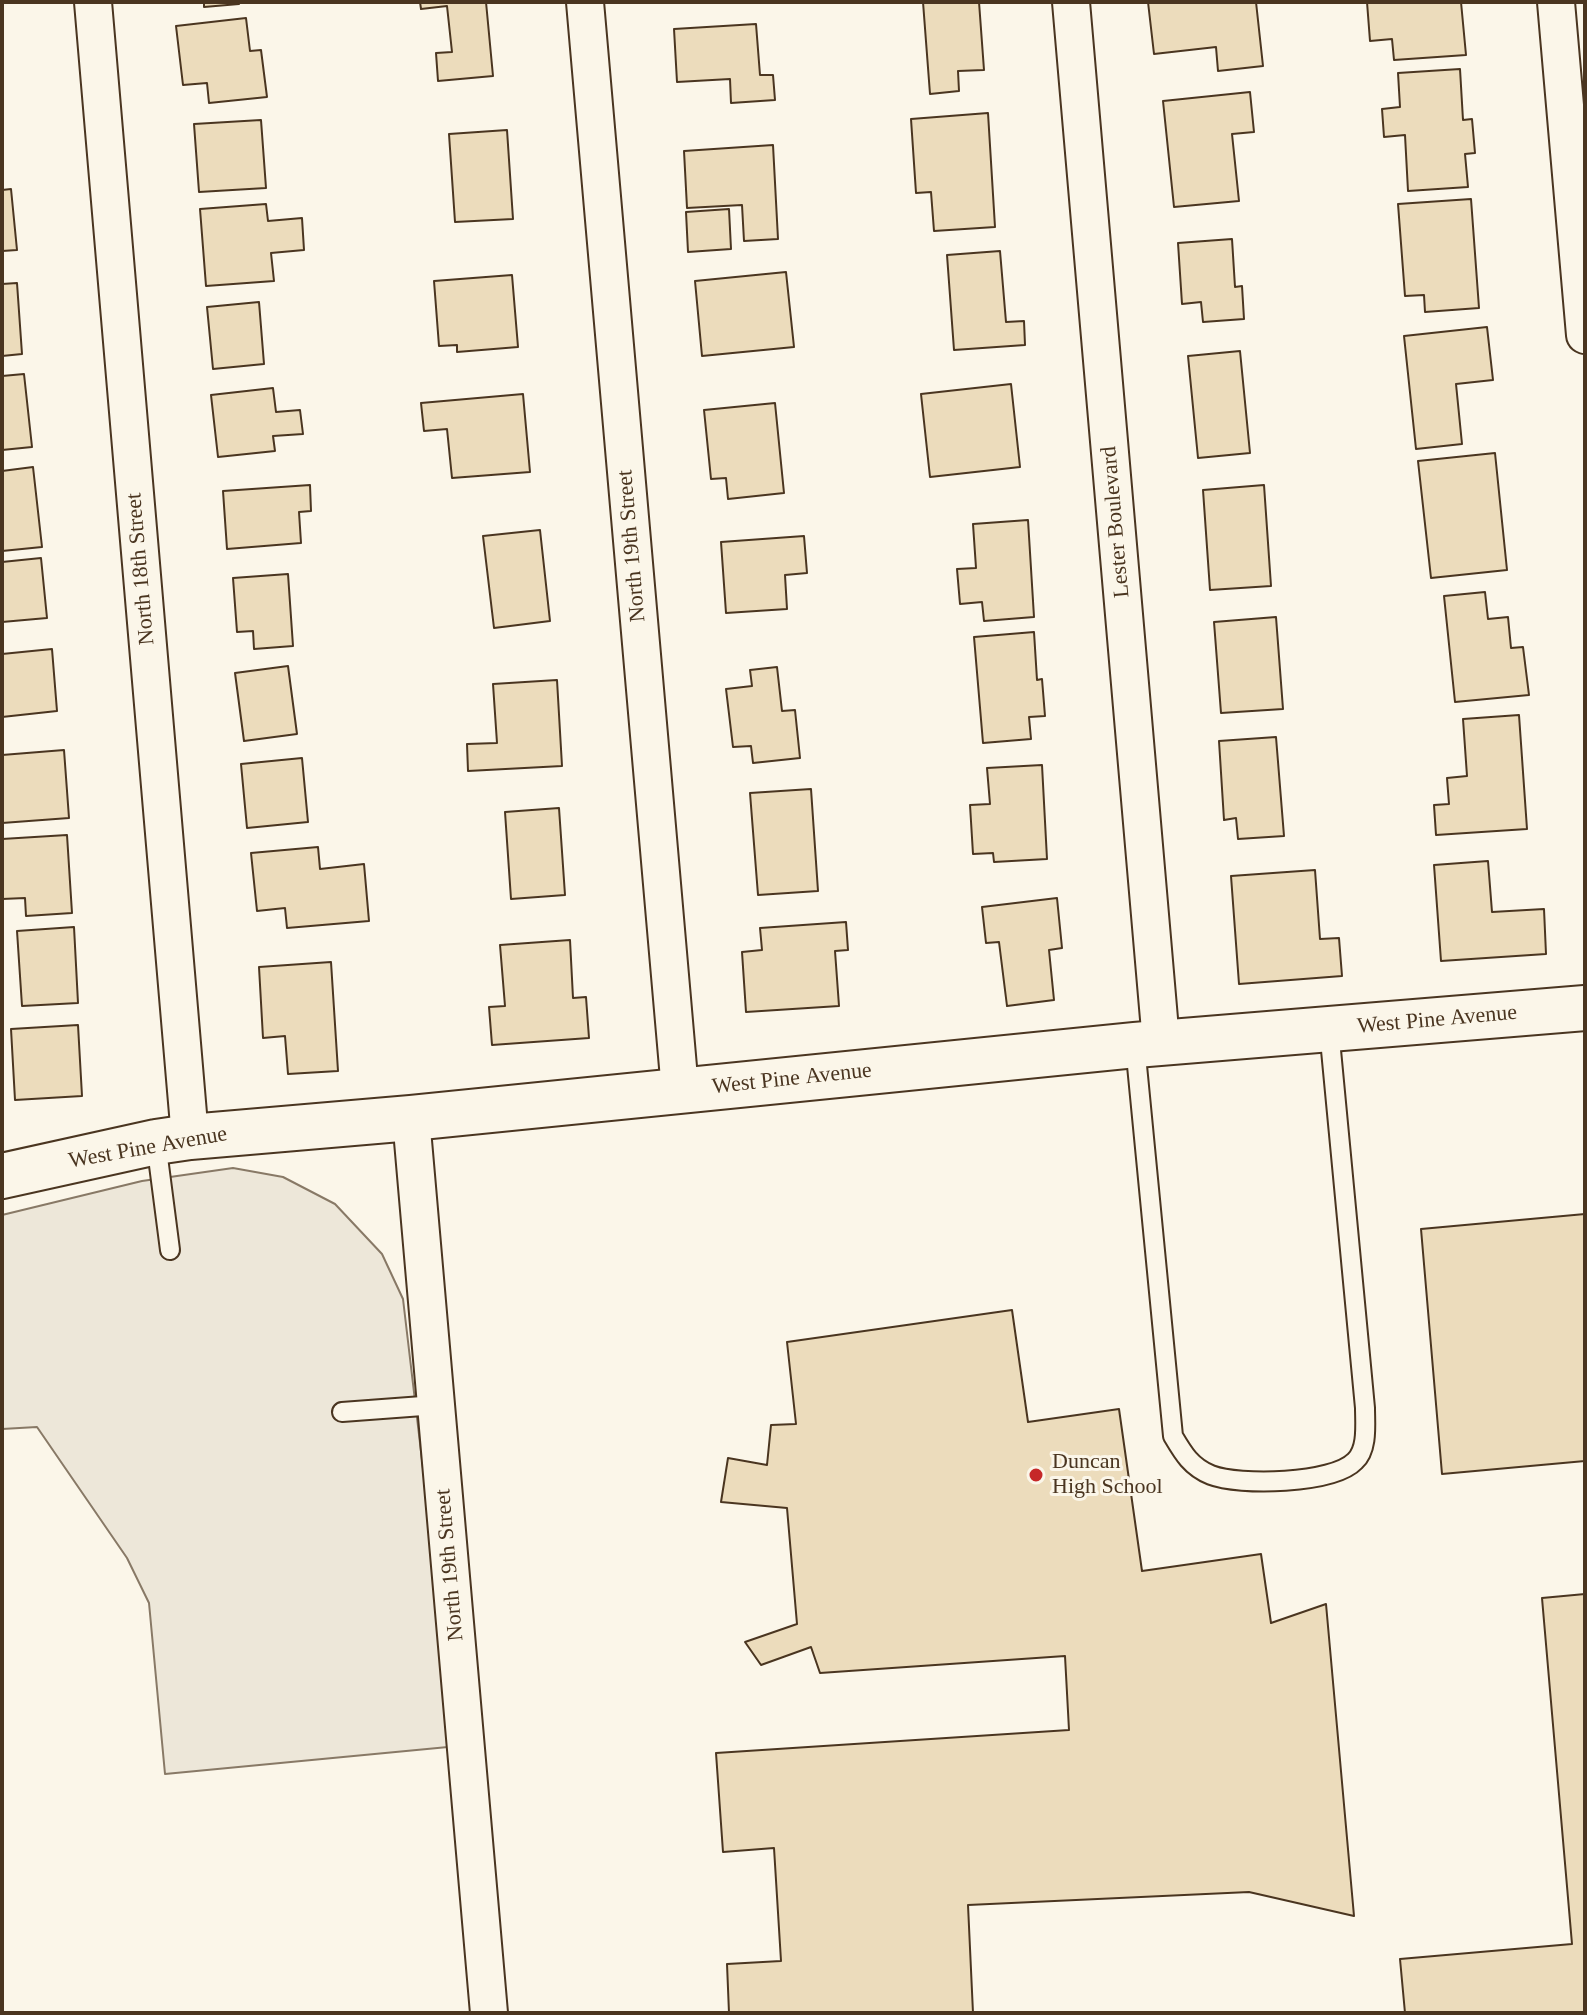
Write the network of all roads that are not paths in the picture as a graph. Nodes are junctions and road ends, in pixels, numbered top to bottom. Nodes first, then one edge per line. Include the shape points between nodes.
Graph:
1 (93, 2) edge
2 (585, 2) edge
3 (1071, 2) edge
4 (1556, 2) edge
5 (1585, 335) edge
6 (1585, 1008) edge
7 (1329, 1029) junction
8 (1148, 1044) junction
9 (680, 1090) junction
10 (411, 1118) junction
11 (173, 1139) junction
12 (2, 1176) edge
13 (170, 1250) dead end
14 (436, 1405) junction
15 (342, 1412) dead end
16 (489, 2013) edge

1 - 11 street, North 18th Street
2 - 9 street, North 19th Street
3 - 8 street, Lester Boulevard
4 - 5 street
6 - 7 street, West Pine Avenue
7 - 8 street, West Pine Avenue
7 - 8 lane via 1365,1440 1356,1461 1332,1475 1266,1483 1212,1476 1186,1460 1173,1436
8 - 9 street, West Pine Avenue
9 - 10 street, West Pine Avenue
10 - 11 street, West Pine Avenue
10 - 14 street, North 19th Street
11 - 12 street, West Pine Avenue
11 - 13 lane
14 - 15 lane
14 - 16 street, North 19th Street

